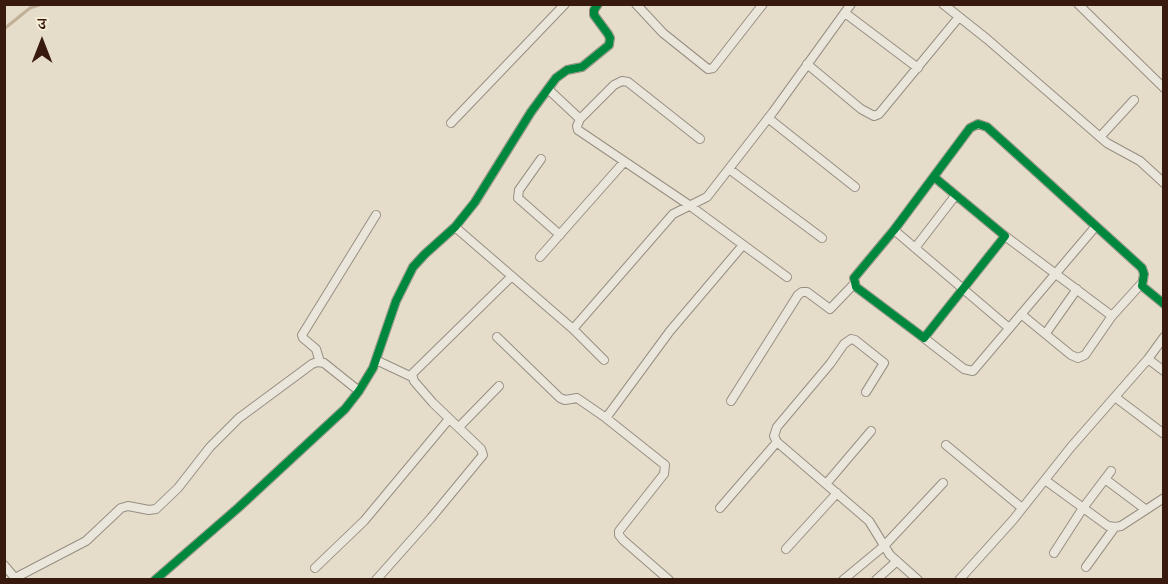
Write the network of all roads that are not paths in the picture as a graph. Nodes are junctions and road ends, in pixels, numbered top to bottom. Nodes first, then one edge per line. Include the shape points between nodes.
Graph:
1 (565, 4) edge
2 (598, 4) edge
3 (636, 4) edge
4 (763, 4) edge
5 (851, 4) edge
6 (943, 4) edge
7 (1078, 4) edge
8 (845, 13) junction
9 (959, 17) junction
10 (807, 64) junction
11 (918, 68) junction
12 (1164, 88) edge
13 (548, 89) junction
14 (1134, 100) dead end
15 (768, 118) junction
16 (580, 119) junction
17 (451, 123) dead end
18 (1100, 137) junction
19 (700, 139) dead end
20 (541, 159) dead end
21 (624, 162) junction
22 (729, 169) junction
23 (933, 177) junction
24 (1164, 183) edge
25 (855, 187) dead end
26 (954, 196) junction
27 (689, 206) junction
28 (376, 215) dead end
29 (1096, 226) junction
30 (455, 227) junction
31 (894, 230) junction
32 (560, 235) junction
33 (1005, 236) junction
34 (822, 238) dead end
35 (743, 245) junction
36 (915, 248) junction
37 (540, 256) dead end
38 (1054, 272) junction
39 (512, 276) junction
40 (787, 277) dead end
41 (854, 284) junction
42 (1141, 284) junction
43 (1077, 289) junction
44 (963, 290) junction
45 (1164, 303) edge
46 (1021, 315) junction
47 (1112, 316) junction
48 (1009, 328) junction
49 (573, 329) junction
50 (1046, 333) junction
51 (497, 337) dead end
52 (1164, 337) edge
53 (924, 338) junction
54 (1148, 359) junction
55 (376, 360) junction
56 (604, 360) dead end
57 (320, 362) junction
58 (1164, 371) edge
59 (411, 377) junction
60 (499, 386) dead end
61 (360, 391) junction
62 (866, 392) dead end
63 (1115, 397) junction
64 (731, 401) dead end
65 (606, 418) junction
66 (449, 419) junction
67 (459, 427) junction
68 (871, 431) dead end
69 (1164, 434) edge
70 (777, 442) junction
71 (946, 445) dead end
72 (1111, 471) dead end
73 (1105, 479) junction
74 (1045, 480) junction
75 (826, 483) junction
76 (943, 483) dead end
77 (837, 494) junction
78 (1164, 498) edge
79 (720, 508) dead end
80 (1022, 508) junction
81 (1083, 508) junction
82 (1145, 509) junction
83 (1115, 527) junction
84 (884, 546) junction
85 (786, 549) dead end
86 (1054, 553) dead end
87 (897, 561) junction
88 (4, 565) edge
89 (1086, 567) dead end
90 (315, 568) dead end
91 (15, 578) edge
92 (155, 579) edge
93 (378, 579) edge
94 (669, 579) edge
95 (843, 579) edge
96 (876, 579) edge
97 (918, 579) edge
98 (961, 579) edge

1 - 17 street
2 - 13 street via 594,15 610,38 609,45 582,67 564,71
3 - 4 street via 663,33 708,69 713,68
5 - 8 street
6 - 9 street
7 - 12 street
8 - 10 street
8 - 11 street
9 - 11 street
9 - 18 street
10 - 11 street via 874,116 885,109
10 - 15 street
13 - 16 street
13 - 30 street
14 - 18 street
15 - 22 street
15 - 25 street
16 - 19 street via 622,81
16 - 21 street via 578,130
18 - 24 street via 1140,160
20 - 32 street via 519,190 518,198
21 - 27 street
21 - 32 street
22 - 27 street via 707,196
22 - 34 street
23 - 26 street
23 - 29 street via 970,128 982,124
23 - 31 street
26 - 33 street
26 - 36 street
27 - 35 street
27 - 49 street via 673,214
28 - 57 street via 302,335 316,349
29 - 38 street
29 - 42 street via 1143,268
30 - 39 street
30 - 55 street via 413,267 396,301
31 - 36 street
31 - 41 street via 854,278
32 - 37 street
33 - 38 street
33 - 44 street
35 - 40 street
35 - 65 street via 670,331
36 - 44 street
38 - 43 street
38 - 46 street
39 - 49 street
39 - 59 street
41 - 53 street
41 - 64 street via 830,309 807,292 798,295
42 - 45 street
42 - 47 street
43 - 47 street
43 - 50 street
44 - 48 street
44 - 53 street
46 - 48 street
46 - 50 street
47 - 50 street via 1082,357 1071,355
48 - 53 street via 973,371 964,369
49 - 56 street
51 - 65 street via 560,398 577,398
52 - 54 street
54 - 58 street
54 - 63 street
55 - 59 street
55 - 61 street
57 - 61 street
57 - 91 street via 239,418 156,509 122,508 86,541
59 - 66 street
60 - 67 street
61 - 92 street via 238,508
62 - 70 street via 884,363 851,339 777,427
63 - 69 street
63 - 74 street
65 - 94 street via 665,465 664,474 619,535
66 - 67 street
66 - 90 street via 364,521
67 - 93 street via 481,449 481,458
68 - 75 street
70 - 75 street
70 - 79 street
71 - 80 street
72 - 73 street
73 - 81 street
73 - 82 street
74 - 80 street
74 - 81 street
75 - 77 street
76 - 84 street
77 - 84 street via 869,521
77 - 85 street
78 - 82 street
80 - 98 street
81 - 83 street
81 - 86 street
82 - 83 street
83 - 89 street
84 - 87 street
84 - 95 street
87 - 96 street
87 - 97 street
88 - 91 street

